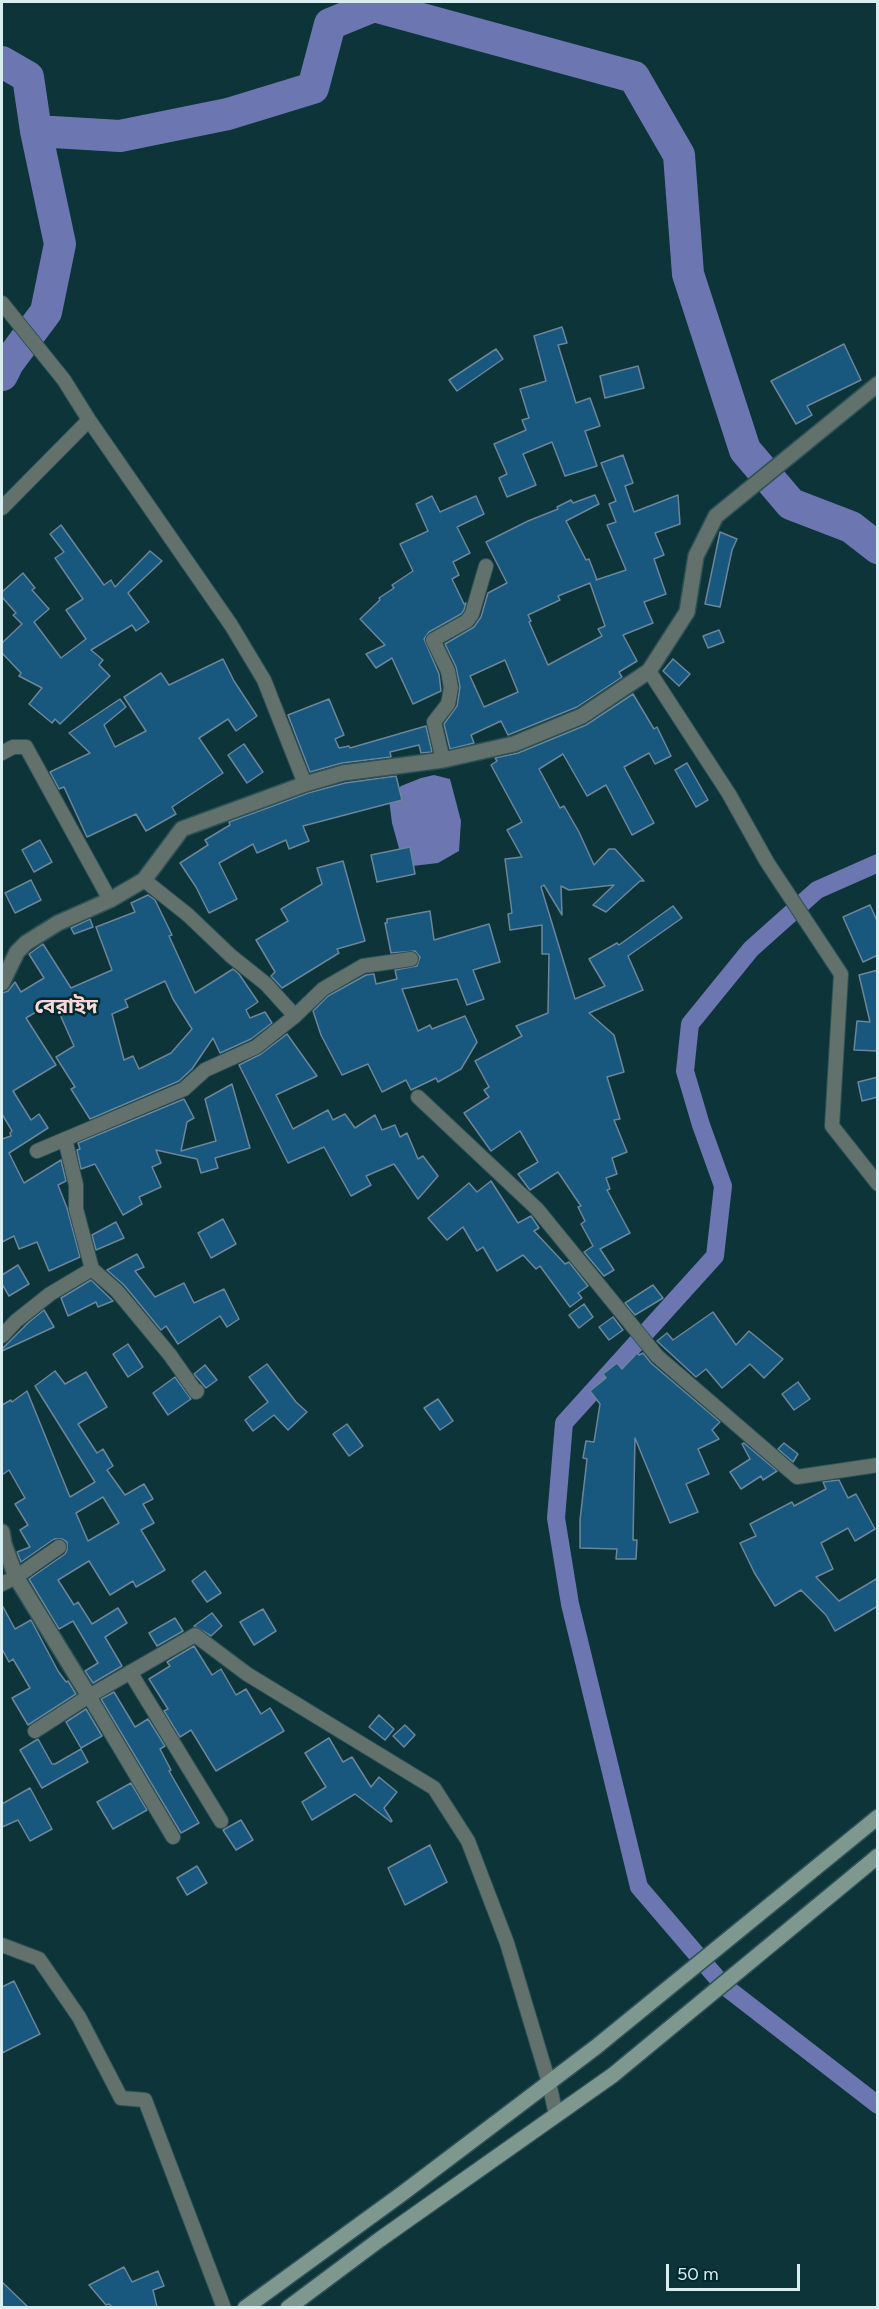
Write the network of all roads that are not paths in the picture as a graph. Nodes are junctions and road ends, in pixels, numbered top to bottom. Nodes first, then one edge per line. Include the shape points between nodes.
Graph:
1 (2, 303) edge
2 (878, 384) edge
3 (89, 420) junction
4 (2, 508) edge
5 (486, 566) dead end
6 (649, 671) junction
7 (2, 753) edge
8 (443, 760) junction
9 (305, 784) junction
10 (144, 880) junction
11 (110, 900) junction
12 (411, 959) dead end
13 (2, 983) edge
14 (295, 1016) junction
15 (418, 1097) dead end
16 (65, 1139) junction
17 (37, 1151) dead end
18 (878, 1184) edge
19 (92, 1269) junction
20 (2, 1336) edge
21 (197, 1391) dead end
22 (878, 1465) edge
23 (2, 1532) edge
24 (59, 1547) dead end
25 (16, 1577) junction
26 (2, 1584) edge
27 (130, 1672) junction
28 (90, 1696) junction
29 (35, 1731) dead end
30 (878, 1817) edge
31 (221, 1821) dead end
32 (173, 1837) dead end
33 (878, 1856) edge
34 (2, 1944) edge
35 (549, 2083) junction
36 (556, 2115) junction
37 (224, 2307) edge
38 (245, 2307) edge
39 (288, 2307) edge

1 - 3 street via 64,380
2 - 6 street via 716,516 696,556 687,612
3 - 4 street
3 - 9 street via 231,625 264,680
5 - 8 street via 472,614 434,640 451,688 448,704 434,722
6 - 8 street via 582,716 514,744
6 - 18 street via 729,794 766,862 841,974 832,1126
7 - 11 street via 13,747 26,747
8 - 9 street via 343,773
9 - 10 street via 182,829
10 - 11 street
10 - 14 street via 266,984
11 - 13 street via 58,923 26,943 17,952
12 - 14 street via 363,966 323,988
14 - 16 street via 256,1047 205,1070 184,1089
15 - 22 street via 537,1209 657,1356 797,1477
16 - 17 street
16 - 19 street via 76,1185 76,1209
19 - 20 street via 50,1294
19 - 21 street via 117,1291
23 - 25 street
24 - 25 street
25 - 26 street
25 - 28 street
27 - 28 street
27 - 31 street
27 - 35 street via 195,1635 257,1680 434,1788 468,1841 507,1943
28 - 29 street
28 - 32 street
30 - 35 main road
33 - 36 main road via 613,2075
34 - 37 street via 39,1959 79,2017 121,2098 145,2100
35 - 36 street
35 - 38 main road
36 - 39 main road

